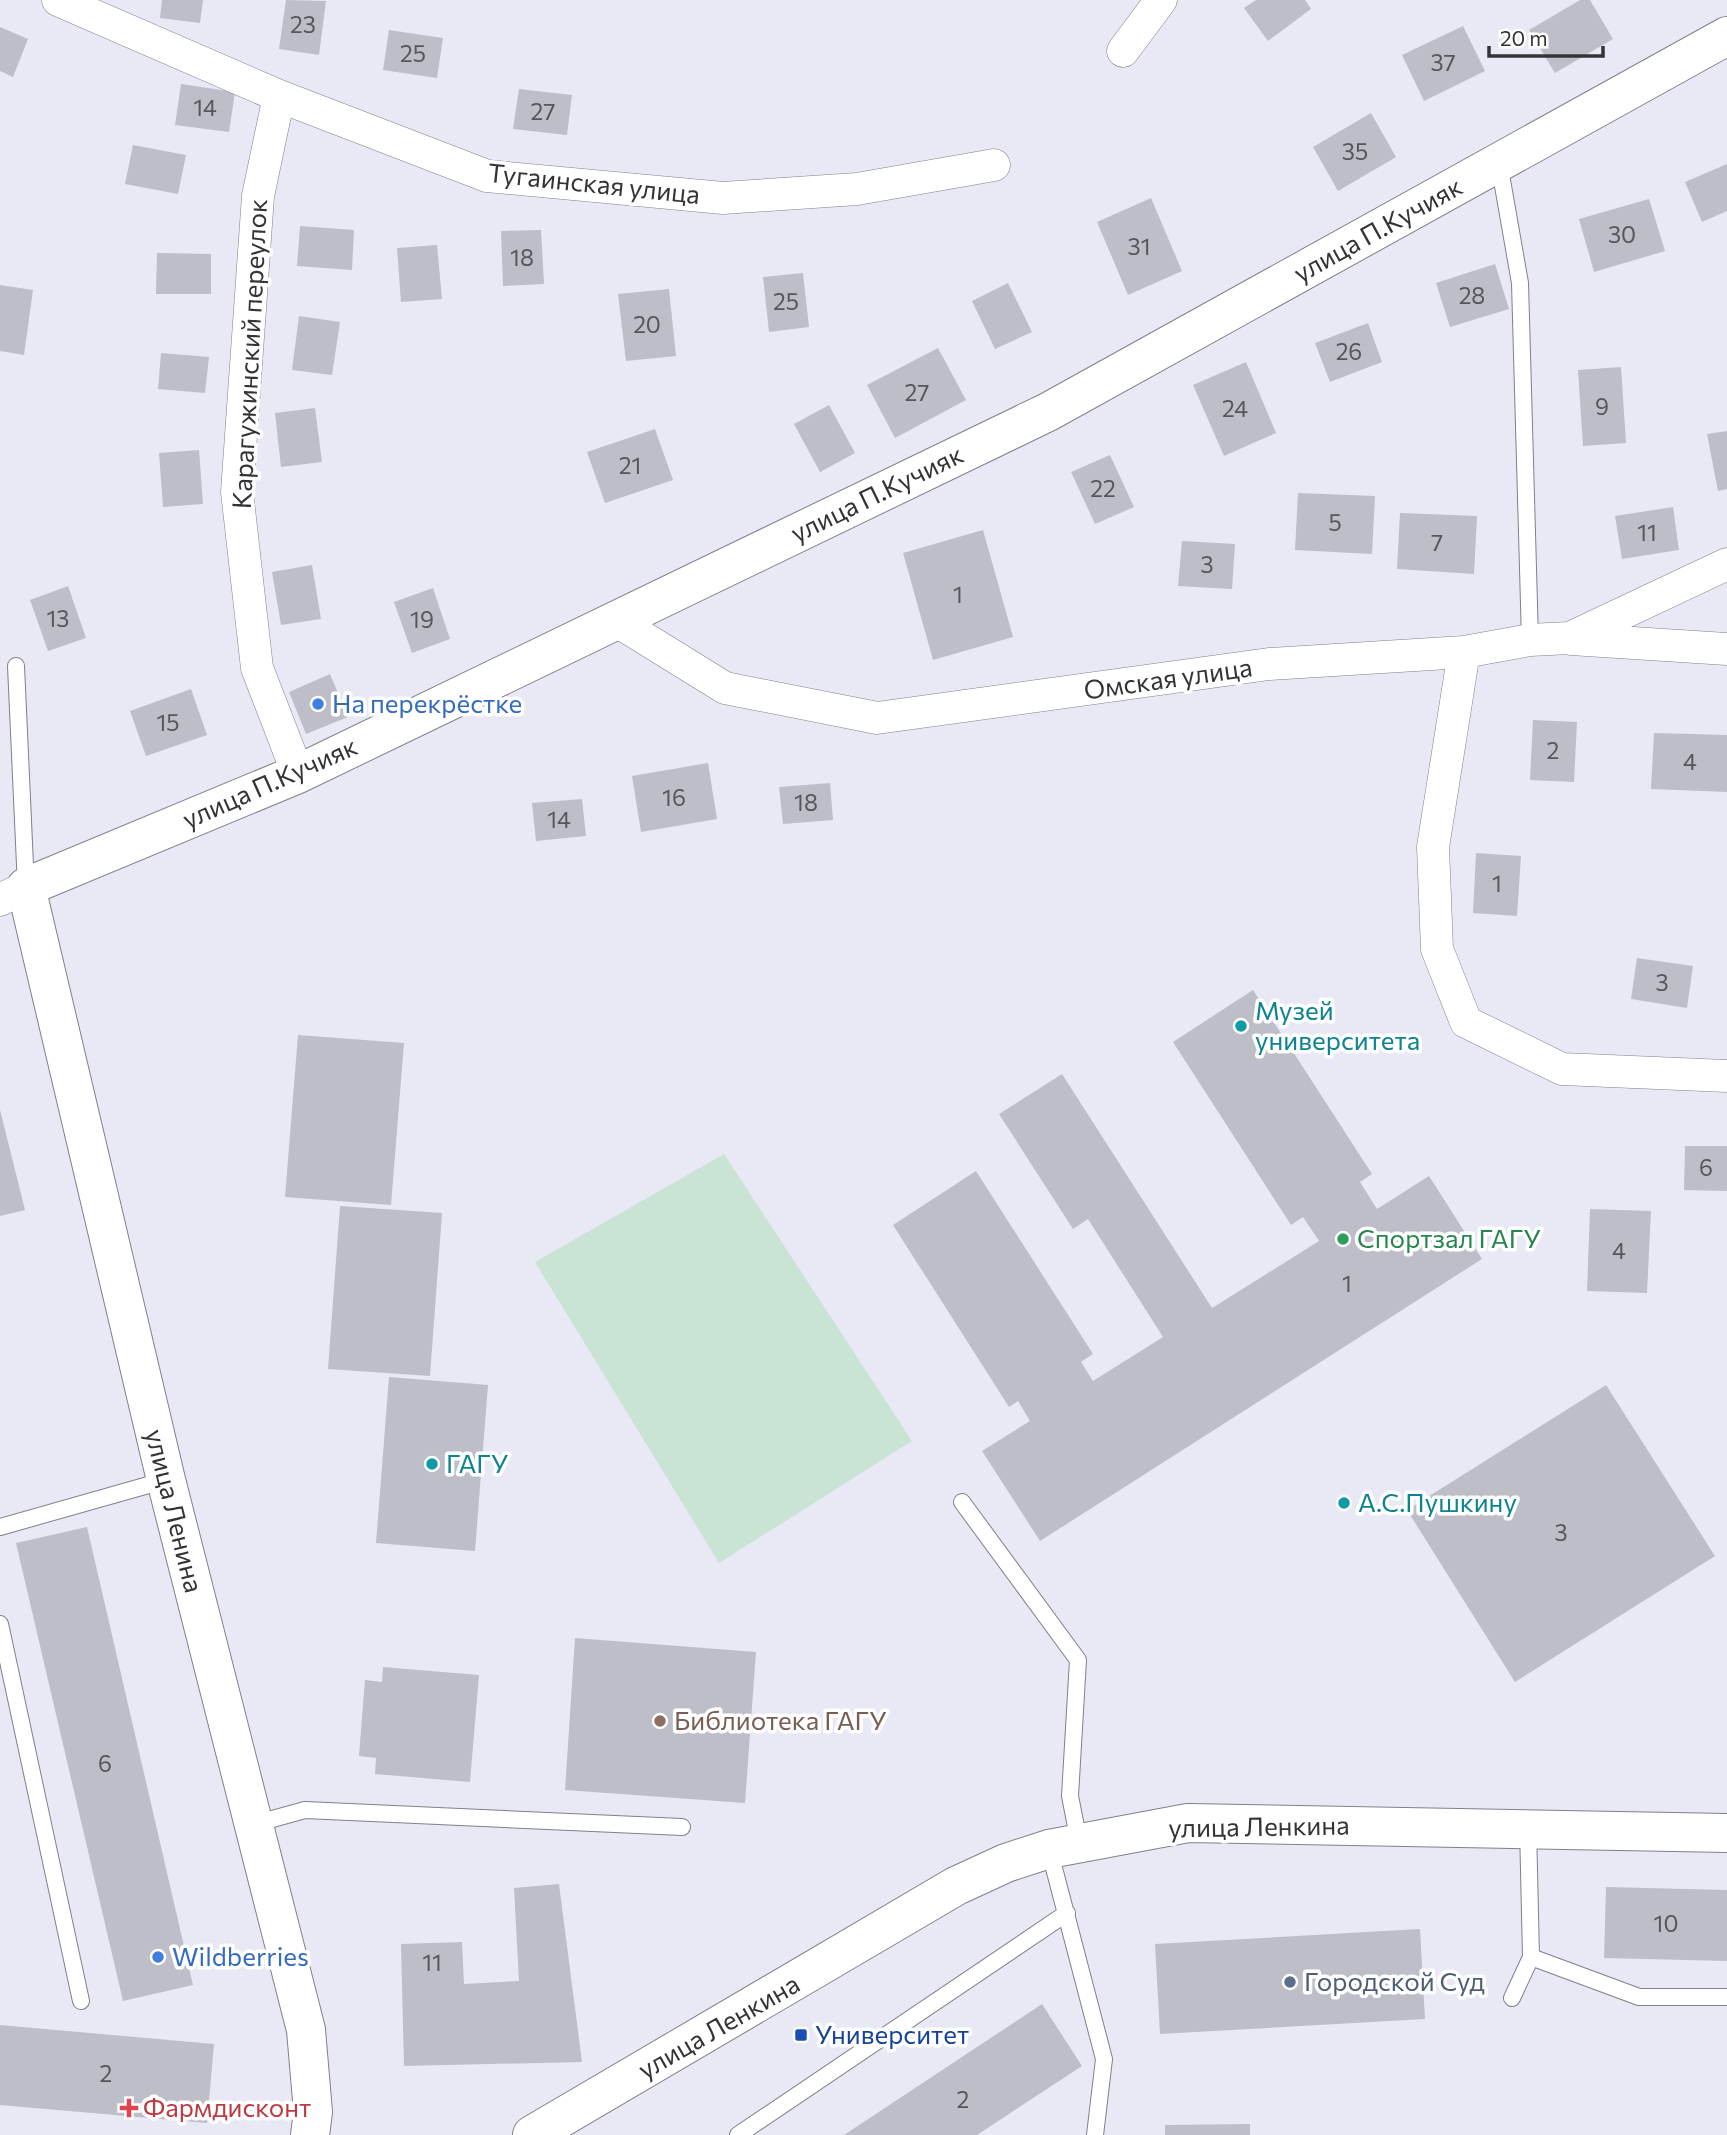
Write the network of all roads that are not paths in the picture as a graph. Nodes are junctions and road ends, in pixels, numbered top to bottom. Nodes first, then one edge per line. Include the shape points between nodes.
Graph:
1 (58, 0) edge
2 (1161, 0) edge
3 (1727, 36) edge
4 (1123, 51) dead end
5 (279, 96) junction
6 (1499, 163) junction
7 (994, 165) dead end
8 (1727, 565) edge
9 (615, 620) junction
10 (1570, 638) junction
11 (1530, 640) junction
12 (1727, 649) edge
13 (1464, 652) junction
14 (16, 666) dead end
15 (298, 774) junction
16 (13, 894) edge
17 (1727, 1076) edge
18 (166, 1480) junction
19 (962, 1502) dead end
20 (0, 1527) edge
21 (0, 1624) edge
22 (251, 1824) junction
23 (682, 1827) dead end
24 (1528, 1827) junction
25 (1727, 1833) edge
26 (1064, 1845) junction
27 (1068, 1913) junction
28 (1531, 1957) junction
29 (1727, 1997) edge
30 (1512, 1998) dead end
31 (81, 2001) dead end
32 (310, 2135) edge
33 (532, 2135) edge
34 (738, 2135) edge
35 (1095, 2135) edge

1 - 5 street, Тугаинская улица
2 - 4 street
3 - 6 street, улица П.Кучияк
5 - 7 street, Тугаинская улица via 487,176 723,198 857,189
5 - 15 street, Карагужинский переулок via 258,196 237,492 257,668
6 - 9 street, улица П.Кучияк via 1048,412
6 - 11 lane via 1520,283
8 - 10 street, Омская улица
9 - 13 street, Омская улица via 725,688 877,718 1269,664
9 - 15 street, улица П.Кучияк
10 - 11 street, Омская улица
10 - 12 street
11 - 13 street, Омская улица
13 - 17 street via 1433,847 1437,949 1466,1022 1562,1069
14 - 16 lane
15 - 16 street, улица П.Кучияк
16 - 18 street, улица Ленина
18 - 20 lane
18 - 22 street, улица Ленина
19 - 26 lane via 1078,1660
21 - 31 lane
22 - 23 lane via 305,1810
22 - 32 street, улица Ленина via 306,2030 313,2112
24 - 25 street, улица Ленкина
24 - 26 street, улица Ленкина via 1188,1823
24 - 28 lane
26 - 27 lane
26 - 33 street, улица Ленкина via 1006,1863 956,1886
27 - 34 lane
27 - 35 lane via 1104,2059
28 - 29 lane via 1639,1997
28 - 30 lane

